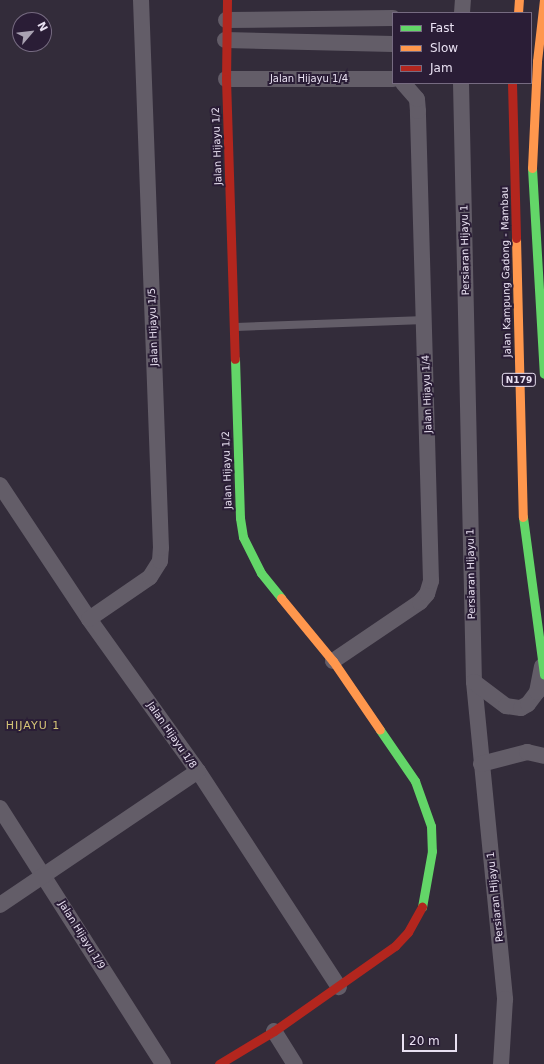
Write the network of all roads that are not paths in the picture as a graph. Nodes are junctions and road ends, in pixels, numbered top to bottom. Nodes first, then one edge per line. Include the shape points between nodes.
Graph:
1 (141, 0) edge
2 (227, 0) edge
3 (463, 0) edge
4 (519, 0) edge
5 (544, 0) edge
6 (462, 12) edge
7 (518, 12) edge
8 (392, 18) edge
9 (226, 20) junction
10 (225, 40) junction
11 (392, 44) edge
12 (540, 59) edge
13 (226, 79) junction
14 (392, 79) edge
15 (404, 84) edge
16 (461, 84) edge
17 (512, 84) edge
18 (425, 320) junction
19 (234, 327) junction
20 (544, 374) edge
21 (0, 485) edge
22 (89, 619) junction
23 (333, 661) junction
24 (543, 671) edge
25 (474, 682) junction
26 (544, 756) edge
27 (481, 764) junction
28 (198, 771) junction
29 (0, 808) edge
30 (45, 876) junction
31 (0, 905) edge
32 (339, 987) junction
33 (274, 1031) junction
34 (163, 1064) edge
35 (219, 1064) edge
36 (295, 1064) edge
37 (501, 1064) edge

1 - 22 street, Jalan Hijayu 1/5 via 160,561 150,577
2 - 9 street, Jalan Hijayu 1/2
3 - 6 street
4 - 7 street
5 - 12 street, N179
8 - 9 street
9 - 10 street, Jalan Hijayu 1/2
10 - 11 street
10 - 13 street, Jalan Hijayu 1/2
12 - 20 street, N179 via 532,162
13 - 14 street, Jalan Hijayu 1/4
13 - 19 street, Jalan Hijayu 1/2
15 - 18 street, Jalan Hijayu 1/4 via 416,99 418,111
16 - 25 street, Persiaran Hijayu 1
17 - 24 street, Jalan Kampung Gadong - Mambau / N179 via 523,527
18 - 19 lane
18 - 23 street, Jalan Hijayu 1/4 via 431,580 427,594 420,602
19 - 23 street, Jalan Hijayu 1/2 via 240,518 243,537 261,573
21 - 22 street, Jalan Hijayu 1/8
22 - 28 street, Jalan Hijayu 1/8
23 - 32 street, Jalan Hijayu 1/2 via 415,781 431,826 432,851 429,881 423,904 408,932 395,946
24 - 25 street via 537,692 528,704 521,708 506,706
25 - 27 street, Persiaran Hijayu 1
26 - 27 street via 527,752
27 - 37 street, Persiaran Hijayu 1 via 505,999
28 - 30 street
28 - 32 street, Jalan Hijayu 1/8
29 - 30 street, Jalan Hijayu 1/9
30 - 31 street
30 - 34 street, Jalan Hijayu 1/9
32 - 33 street, Jalan Hijayu 1/2
33 - 35 street, Jalan Hijayu 1/2
33 - 36 street

